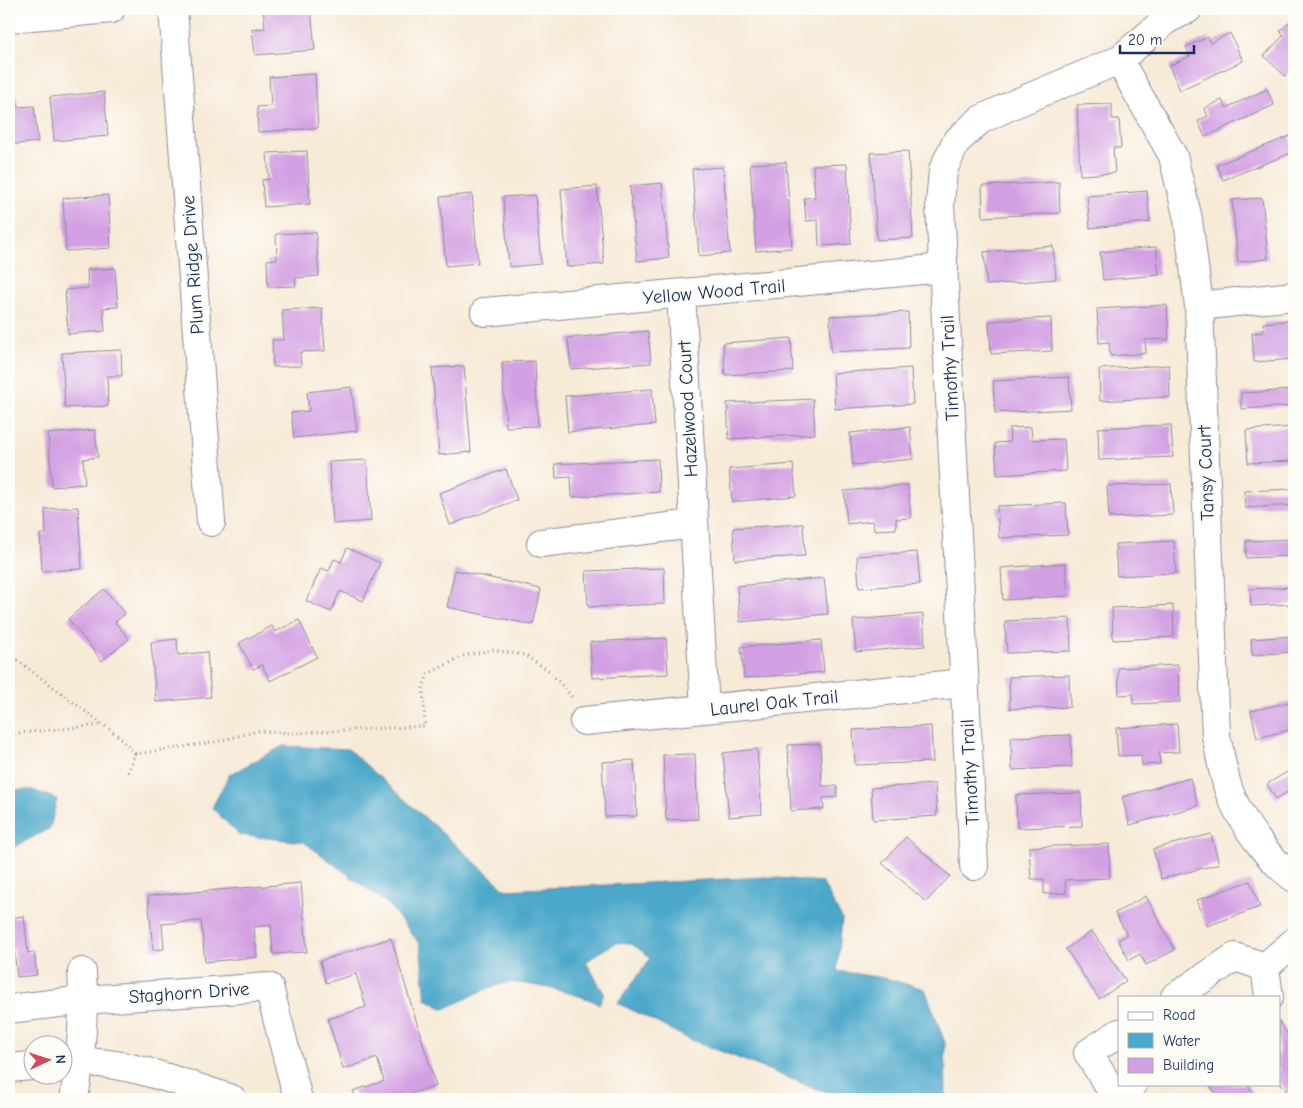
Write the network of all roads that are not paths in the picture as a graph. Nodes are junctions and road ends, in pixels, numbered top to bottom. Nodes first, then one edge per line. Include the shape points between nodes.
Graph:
1 (111, 9) edge
2 (173, 9) edge
3 (1188, 9) edge
4 (9, 18) edge
5 (1119, 60) junction
6 (944, 268) junction
7 (681, 294) junction
8 (1294, 296) edge
9 (1199, 306) junction
10 (485, 312) dead end
11 (211, 522) dead end
12 (693, 524) junction
13 (541, 542) dead end
14 (965, 683) junction
15 (705, 709) junction
16 (584, 722) road end
17 (974, 866) dead end
18 (1294, 878) edge
19 (1294, 942) edge
20 (1265, 967) junction
21 (82, 972) dead end
22 (1176, 996) edge
23 (1269, 996) edge
24 (84, 1000) junction
25 (9, 1009) edge
26 (1118, 1034) edge
27 (72, 1057) edge
28 (72, 1062) edge
29 (22, 1067) edge
30 (9, 1068) edge
31 (72, 1074) edge
32 (1131, 1086) edge
33 (74, 1099) edge
34 (232, 1099) edge
35 (298, 1099) edge

1 - 4 street
2 - 11 street, Plum Ridge Drive
3 - 5 street, Timothy Trail via 1166,20
5 - 6 street, Timothy Trail via 980,120 956,142 943,170 940,204
5 - 9 street, Tansy Court via 1173,156 1188,219
6 - 7 street, Yellow Wood Trail
6 - 14 street, Timothy Trail
7 - 10 street, Yellow Wood Trail
7 - 12 street, Hazelwood Court
8 - 9 street
9 - 18 street, Tansy Court via 1216,736 1231,796 1254,836
12 - 13 street
12 - 15 street, Hazelwood Court
14 - 15 street, Laurel Oak Trail
14 - 17 street, Timothy Trail
15 - 16 street, Laurel Oak Trail
19 - 20 street
20 - 22 street via 1235,957
20 - 23 street
21 - 24 street
24 - 25 street, Staghorn Drive
24 - 27 street
24 - 35 street, Staghorn Drive via 269,987
26 - 32 street via 1088,1053 1115,1096
28 - 34 street via 132,1068
29 - 30 street
31 - 33 street

